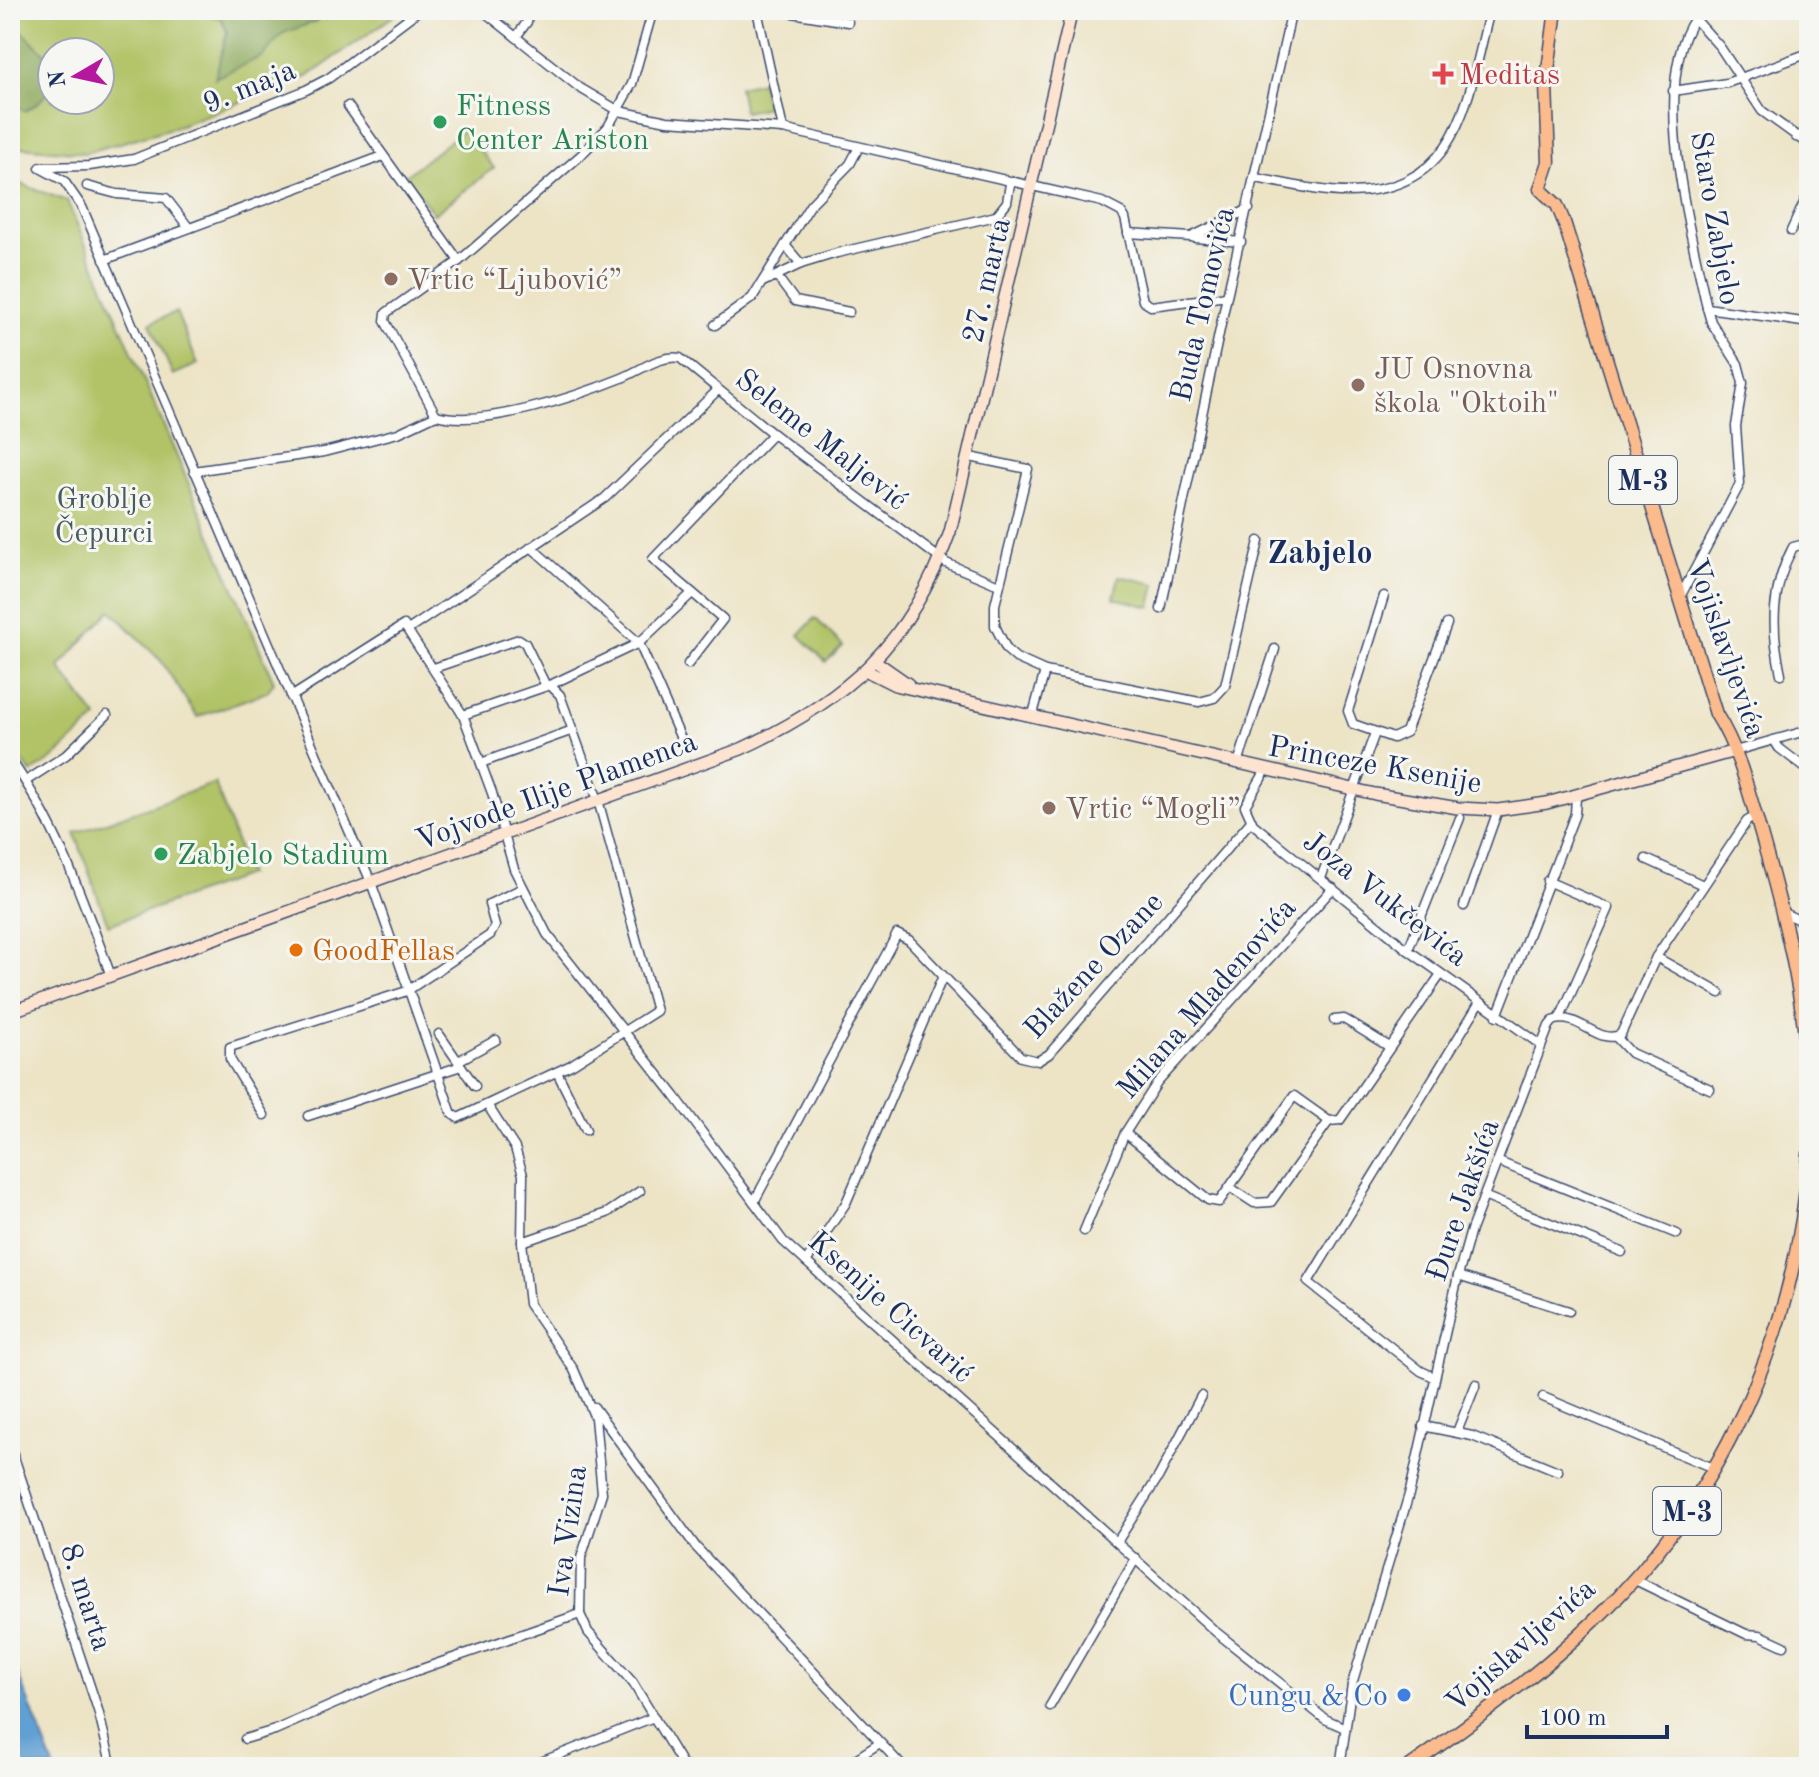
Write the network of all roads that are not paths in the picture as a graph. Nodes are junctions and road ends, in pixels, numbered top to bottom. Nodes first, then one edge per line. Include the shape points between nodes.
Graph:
1 (419, 10) edge
2 (482, 10) edge
3 (529, 10) edge
4 (653, 10) edge
5 (774, 10) edge
6 (1072, 10) edge
7 (1292, 10) edge
8 (1490, 10) edge
9 (1556, 10) edge
10 (1687, 10) edge
11 (760, 12) edge
12 (1695, 18) junction
13 (848, 22) dead end
14 (516, 37) junction
15 (1809, 53) edge
16 (1740, 78) junction
17 (1673, 91) junction
18 (348, 106) dead end
19 (619, 111) junction
20 (783, 129) junction
21 (1809, 131) edge
22 (1796, 137) junction
23 (1809, 145) edge
24 (858, 149) junction
25 (383, 156) junction
26 (77, 167) junction
27 (1255, 178) junction
28 (1010, 184) junction
29 (87, 186) dead end
30 (71, 189) junction
31 (1031, 189) junction
32 (1809, 192) edge
33 (1249, 209) junction
34 (189, 228) junction
35 (1791, 231) dead end
36 (1128, 233) junction
37 (1191, 237) junction
38 (1241, 242) junction
39 (785, 245) junction
40 (104, 260) junction
41 (459, 261) junction
42 (801, 264) junction
43 (778, 278) junction
44 (765, 281) junction
45 (1227, 296) junction
46 (1707, 308) junction
47 (849, 312) dead end
48 (1809, 323) edge
49 (715, 325) dead end
50 (718, 390) junction
51 (436, 415) junction
52 (773, 434) junction
53 (970, 457) junction
54 (194, 471) junction
55 (1259, 541) dead end
56 (1809, 543) edge
57 (531, 547) junction
58 (940, 558) junction
59 (999, 585) junction
60 (691, 594) junction
61 (1384, 596) dead end
62 (1680, 597) junction
63 (1161, 609) dead end
64 (1447, 624) dead end
65 (406, 628) junction
66 (639, 643) junction
67 (1275, 649) dead end
68 (688, 664) dead end
69 (871, 666) junction
70 (434, 668) junction
71 (1045, 671) junction
72 (1781, 674) dead end
73 (548, 686) junction
74 (291, 697) junction
75 (1033, 714) junction
76 (107, 715) dead end
77 (463, 715) junction
78 (573, 730) junction
79 (1809, 730) edge
80 (1375, 733) junction
81 (1774, 740) junction
82 (682, 741) dead end
83 (1735, 751) junction
84 (10, 759) edge
85 (481, 763) junction
86 (1238, 763) junction
87 (1266, 770) junction
88 (1809, 771) edge
89 (26, 781) junction
90 (1356, 789) junction
91 (1576, 797) junction
92 (598, 800) junction
93 (1498, 810) junction
94 (1756, 816) junction
95 (1460, 818) dead end
96 (1251, 821) junction
97 (502, 835) junction
98 (1646, 859) dead end
99 (1321, 878) junction
100 (1547, 881) junction
101 (371, 882) junction
102 (1703, 885) junction
103 (523, 888) junction
104 (1333, 888) junction
105 (1464, 906) dead end
106 (1783, 913) junction
107 (1809, 924) edge
108 (1408, 950) junction
109 (1656, 957) junction
110 (1441, 974) junction
111 (111, 976) junction
112 (943, 976) junction
113 (407, 991) junction
114 (1720, 993) dead end
115 (1480, 1002) junction
116 (10, 1012) edge
117 (1497, 1016) junction
118 (1560, 1018) junction
119 (1334, 1020) dead end
120 (625, 1032) junction
121 (439, 1034) dead end
122 (1616, 1037) junction
123 (496, 1040) dead end
124 (1541, 1045) junction
125 (1388, 1046) junction
126 (460, 1063) junction
127 (557, 1072) junction
128 (1809, 1073) edge
129 (439, 1075) junction
130 (1809, 1082) edge
131 (475, 1086) dead end
132 (1710, 1089) dead end
133 (488, 1106) junction
134 (264, 1115) dead end
135 (308, 1116) dead end
136 (1329, 1121) junction
137 (586, 1130) dead end
138 (1125, 1133) junction
139 (1809, 1155) edge
140 (1499, 1162) junction
141 (1231, 1188) junction
142 (640, 1191) dead end
143 (1486, 1197) junction
144 (754, 1202) junction
145 (1084, 1231) dead end
146 (1677, 1234) dead end
147 (522, 1242) junction
148 (1622, 1252) dead end
149 (806, 1262) junction
150 (1458, 1276) junction
151 (1569, 1311) dead end
152 (1434, 1377) junction
153 (1476, 1384) dead end
154 (1201, 1396) dead end
155 (1543, 1397) dead end
156 (587, 1398) junction
157 (1423, 1426) junction
158 (1457, 1432) junction
159 (10, 1445) edge
160 (1713, 1468) junction
161 (1558, 1471) dead end
162 (1117, 1542) junction
163 (1136, 1558) junction
164 (1633, 1579) junction
165 (580, 1614) junction
166 (1784, 1646) dead end
167 (1050, 1706) dead end
168 (654, 1717) junction
169 (1345, 1728) junction
170 (245, 1739) dead end
171 (880, 1743) junction
172 (112, 1767) edge
173 (528, 1767) edge
174 (684, 1767) edge
175 (843, 1767) edge
176 (903, 1767) edge
177 (1340, 1767) edge
178 (1409, 1767) edge

1 - 26 street, 9. maja via 306,90 149,154
2 - 14 street
3 - 14 street
4 - 19 street
5 - 13 street
6 - 31 street, 27. marta
7 - 27 street, Buda Tomovića
8 - 27 street via 1456,132 1420,174 1392,187 1344,192
9 - 62 main road, Vojislavljevića / M-3 via 1546,79 1549,162 1540,189 1557,205 1564,222
10 - 12 street
11 - 20 street
12 - 16 street
12 - 17 street, Staro Zabjelo via 1681,47
14 - 19 street via 587,94
15 - 16 street
16 - 17 street
16 - 22 street via 1762,111
17 - 46 street, Staro Zabjelo
18 - 25 street
19 - 20 street via 667,121
19 - 41 street via 581,155
20 - 24 street
21 - 22 street
22 - 23 street
24 - 28 street
24 - 39 street via 811,204
25 - 34 street
25 - 41 street
26 - 30 street
26 - 30 street, 9. maja via 40,168
27 - 33 street, Buda Tomovića
28 - 31 street
28 - 42 street via 1004,209 991,218
29 - 34 street via 166,198
30 - 40 street
31 - 36 street via 1114,207 1125,218
31 - 53 street, 27. marta
32 - 35 street
33 - 37 street
33 - 38 street, Buda Tomovića
34 - 40 street
36 - 37 street
36 - 45 street via 1143,301 1151,306
37 - 38 street
38 - 45 street, Buda Tomovića
39 - 42 street
39 - 44 street
40 - 54 street
41 - 51 street via 385,315
42 - 43 street
43 - 44 street
43 - 47 street via 795,301
44 - 49 street via 741,309
45 - 63 street, Buda Tomovića
46 - 48 street
46 - 62 street, Staro Zabjelo via 1743,383 1736,426 1740,484
50 - 51 street, Seleme Maljević via 675,357 524,407 454,420
50 - 52 street, Seleme Maljević
50 - 57 street via 614,491
51 - 54 street via 398,433 324,452
52 - 58 street, Seleme Maljević
52 - 60 street via 653,559
53 - 58 street, 27. marta
53 - 59 street via 1028,469
54 - 74 street
55 - 71 street via 1225,686 1214,698 1199,702
56 - 72 street via 1793,547 1779,578 1774,628
57 - 65 street
57 - 66 street
58 - 59 street
58 - 69 street, 27. marta via 917,603
59 - 71 street via 995,626 1000,638 1016,658
60 - 66 street
60 - 68 street via 723,619
61 - 80 street, Princeze Ksenije via 1347,714 1351,723
62 - 83 main road, Vojislavljevića / M-3 via 1716,714 1730,732
64 - 80 street, Princeze Ksenije via 1406,732 1393,738
65 - 70 street
65 - 74 street
66 - 73 street
66 - 82 street
67 - 86 street, Princeze Ksenije
69 - 75 street, Princeze Ksenije via 883,681
69 - 92 street, Vojvode Ilije Plamenca via 816,711 777,733
70 - 73 street via 519,639
70 - 77 street
71 - 75 street
73 - 77 street
73 - 78 street via 557,689
74 - 101 street
75 - 86 street, Princeze Ksenije
76 - 89 street via 66,755
77 - 85 street
78 - 85 street
78 - 92 street
79 - 81 street
80 - 90 street
81 - 83 street
81 - 88 street
83 - 91 street, Princeze Ksenije
83 - 94 main road, Vojislavljevića / M-3
84 - 89 street
85 - 97 street, Ksenije Cicvarić
86 - 87 street, Princeze Ksenije
87 - 90 street, Princeze Ksenije
87 - 96 street via 1246,803
89 - 111 street via 70,865
90 - 93 street, Princeze Ksenije via 1427,804
90 - 99 street
91 - 93 street, Princeze Ksenije
91 - 100 street via 1575,814
92 - 97 street, Vojvode Ilije Plamenca
92 - 120 street via 656,1011
93 - 105 street
94 - 102 street via 1747,821
94 - 106 main road, Vojislavljevića / M-3
95 - 108 street
96 - 99 street, Joza Vukčevića
96 - 112 street, Blažene Ozane via 1042,1059 1021,1057
97 - 101 street, Vojvode Ilije Plamenca
97 - 103 street, Ksenije Cicvarić
98 - 102 street
99 - 104 street, Joza Vukčevića
100 - 117 street
100 - 118 street, Đure Jakšića via 1609,908
101 - 111 street, Vojvode Ilije Plamenca
101 - 113 street
102 - 109 street
103 - 113 street via 489,904 495,926 490,935
103 - 120 street, Ksenije Cicvarić via 552,941
104 - 108 street, Joza Vukčevića
104 - 138 street, Milana Mladenovića via 1164,1074
106 - 107 street
106 - 128 main road, Vojislavljevića / M-3
108 - 110 street, Joza Vukčevića
109 - 114 street
109 - 122 street via 1627,1028
110 - 115 street, Joza Vukčevića
110 - 125 street
111 - 116 street, Vojvode Ilije Plamenca
112 - 144 street, Blažene Ozane via 897,934
112 - 149 street via 851,1194
113 - 129 street
113 - 134 street via 230,1047 230,1059
115 - 117 street, Joza Vukčevića
115 - 152 street via 1308,1282
117 - 124 street, Joza Vukčevića
118 - 122 street
118 - 124 street, Đure Jakšića via 1549,1026
119 - 125 street via 1344,1019
120 - 127 street
120 - 144 street, Ksenije Cicvarić
121 - 126 street
122 - 132 street via 1631,1053
123 - 126 street
124 - 140 street, Đure Jakšića
125 - 136 street via 1340,1120
126 - 129 street
126 - 131 street
127 - 133 street
127 - 137 street
128 - 130 main road, Vojislavljevića / M-3
129 - 133 street via 455,1117
129 - 135 street
133 - 147 street, Iva Vizina via 520,1162 525,1186
136 - 141 street via 1271,1202 1254,1203
136 - 141 street via 1294,1096
138 - 141 street via 1208,1200 1219,1202
138 - 145 street, Milana Mladenovića
139 - 160 main road, Vojislavljevića / M-3 via 1800,1232 1781,1317 1759,1377
140 - 143 street, Đure Jakšića
140 - 146 street
142 - 147 street via 607,1213
143 - 148 street
143 - 150 street, Đure Jakšića
144 - 149 street, Ksenije Cicvarić
147 - 156 street, Iva Vizina via 529,1304 563,1351
149 - 162 street, Ksenije Cicvarić
150 - 151 street
150 - 152 street, Đure Jakšića
152 - 157 street, Đure Jakšića
153 - 158 street
154 - 162 street
155 - 160 street
156 - 165 street, Iva Vizina via 601,1453 602,1493 581,1558
156 - 171 street via 696,1547
157 - 158 street
157 - 169 street, Đure Jakšića via 1410,1491 1352,1684
158 - 161 street
159 - 172 street, 8. marta via 94,1696
160 - 164 main road, Vojislavljevića / M-3 via 1680,1521
162 - 163 street, Ksenije Cicvarić
163 - 167 street
163 - 169 street, Ksenije Cicvarić via 1236,1648 1325,1719
164 - 166 street via 1746,1634
164 - 178 main road, Vojislavljevića / M-3 via 1555,1657
165 - 168 street, Iva Vizina via 588,1632 616,1660
165 - 170 street via 387,1681
168 - 173 street
168 - 174 street, Iva Vizina
169 - 177 street, Đure Jakšića
171 - 175 street
171 - 176 street

